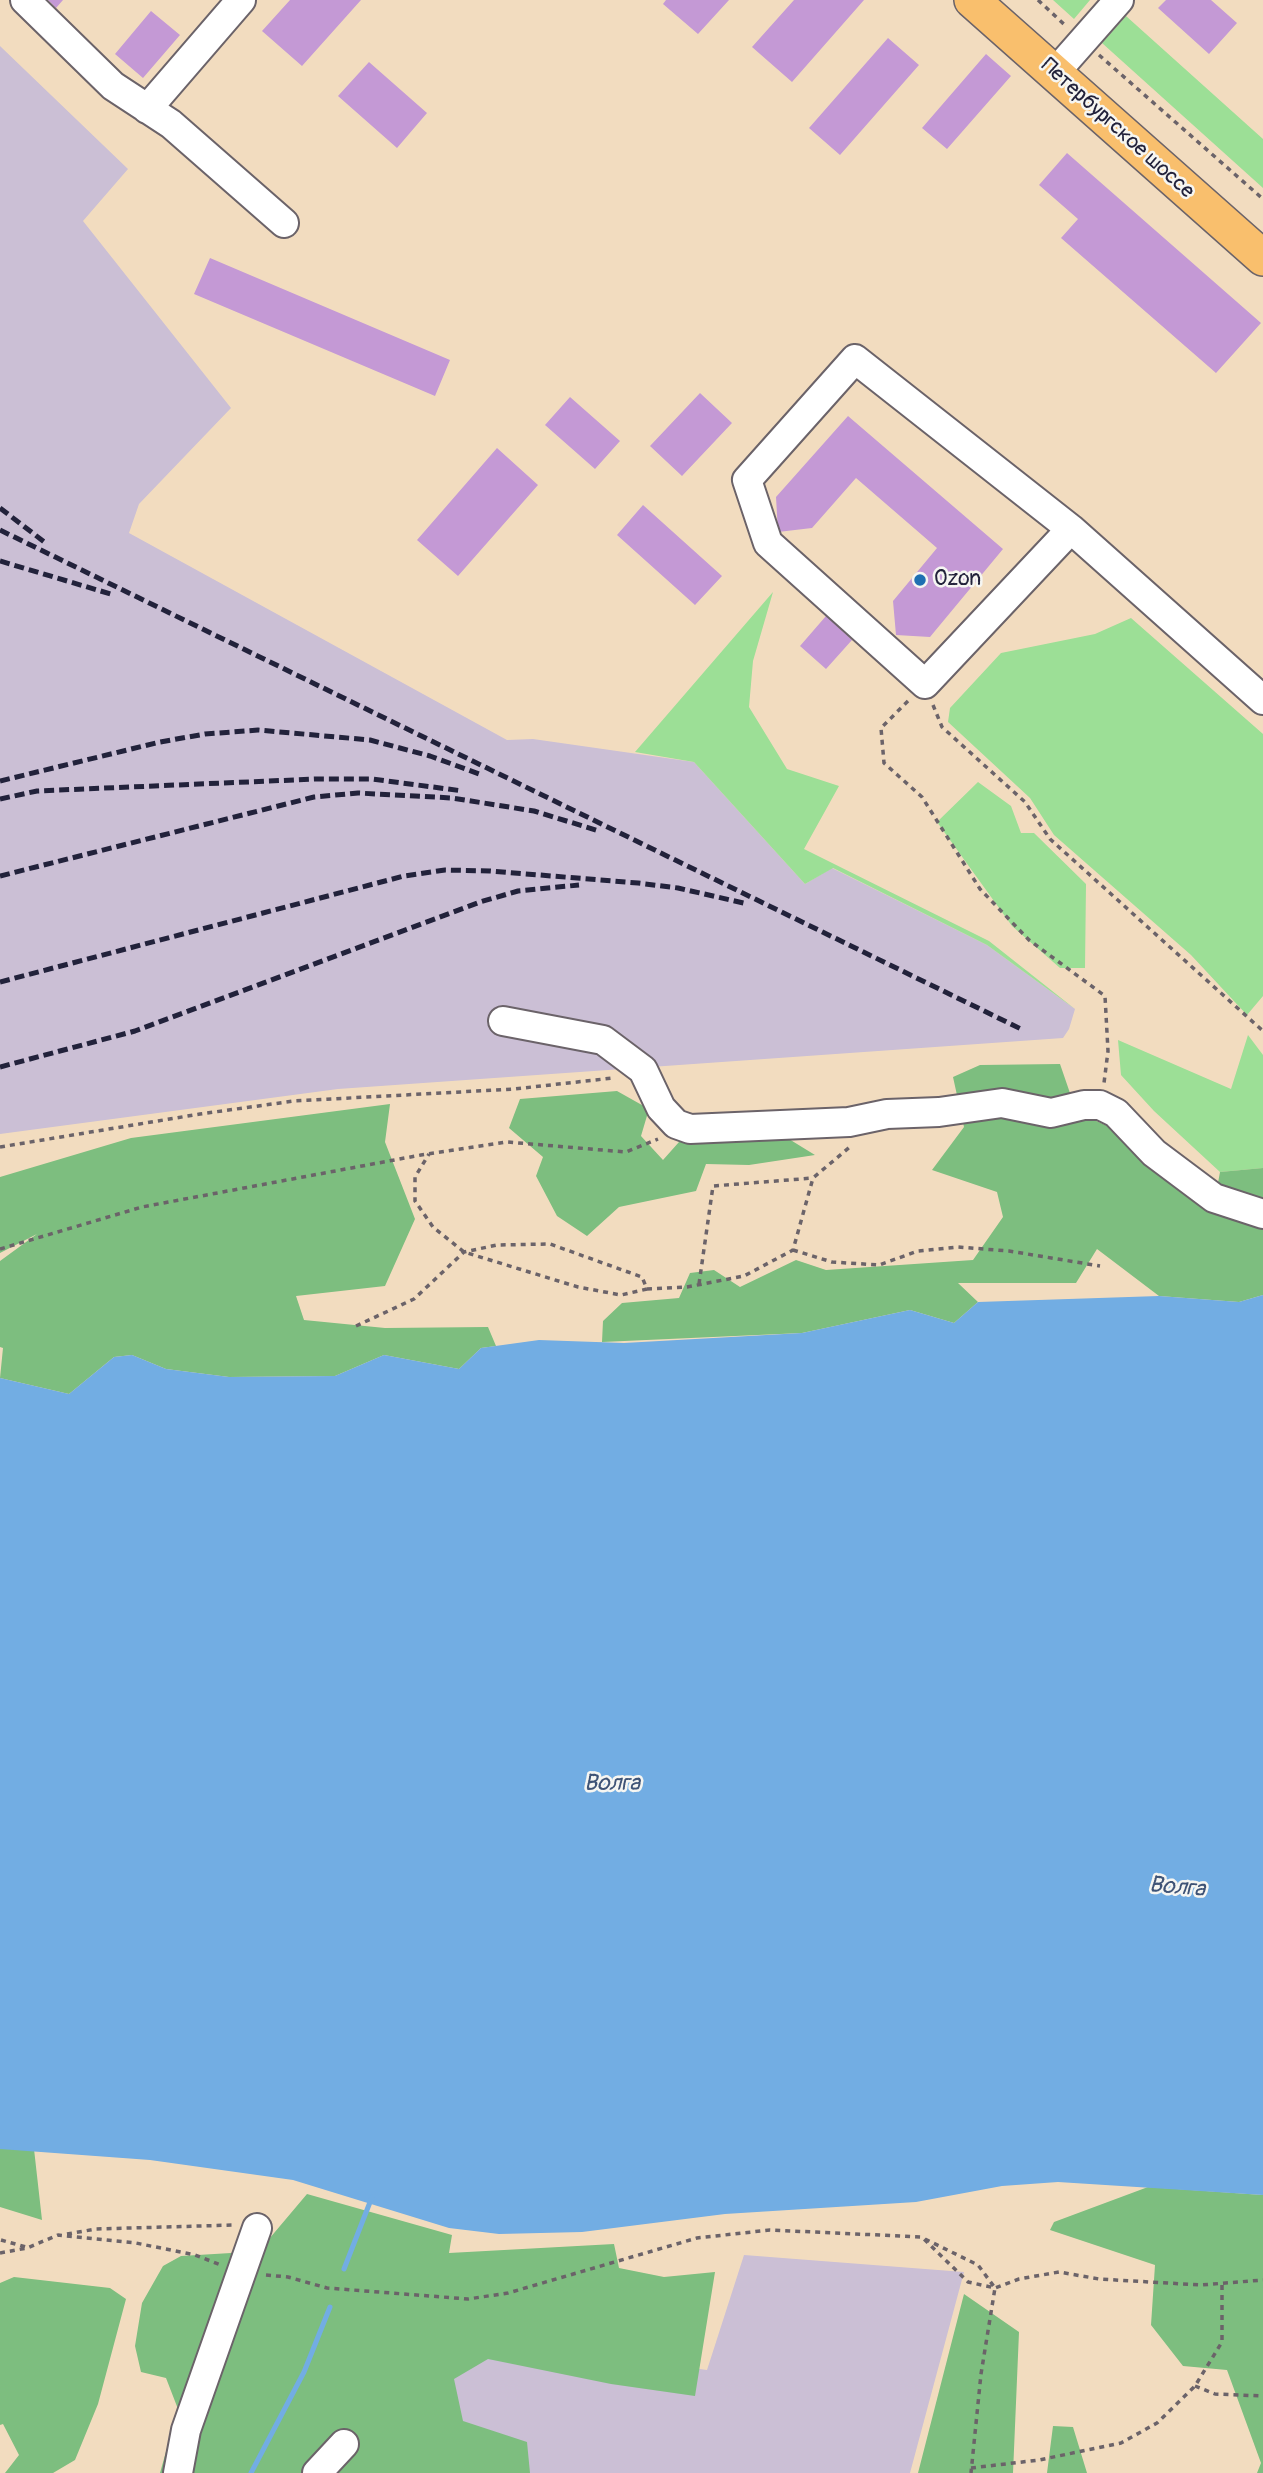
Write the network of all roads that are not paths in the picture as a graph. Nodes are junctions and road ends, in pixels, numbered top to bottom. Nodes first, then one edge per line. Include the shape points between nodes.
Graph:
1 (26, 0) edge
2 (240, 0) edge
3 (972, 0) edge
4 (1001, 0) edge
5 (1119, 0) edge
6 (1074, 50) junction
7 (148, 109) junction
8 (284, 223) dead end
9 (1263, 234) edge
10 (1263, 258) edge
11 (1071, 529) junction
12 (1263, 700) edge
13 (503, 1021) dead end
14 (1263, 1214) edge
15 (257, 2228) road end
16 (344, 2444) dead end
17 (178, 2473) edge
18 (317, 2473) edge

1 - 7 street via 113,86
2 - 7 street
3 - 10 main road, Петербургское шоссе
4 - 6 main road, Петербургское шоссе
5 - 6 street
6 - 9 main road, Петербургское шоссе
7 - 8 street via 172,124
11 - 11 street via 855,359 747,480 768,544 925,684
11 - 12 street
13 - 14 street via 603,1040 643,1070 662,1108 676,1124 690,1129 849,1122 887,1114 1002,1104 1051,1113 1100,1105 1116,1113 1154,1153 1213,1198
15 - 17 street via 186,2430
16 - 18 street

